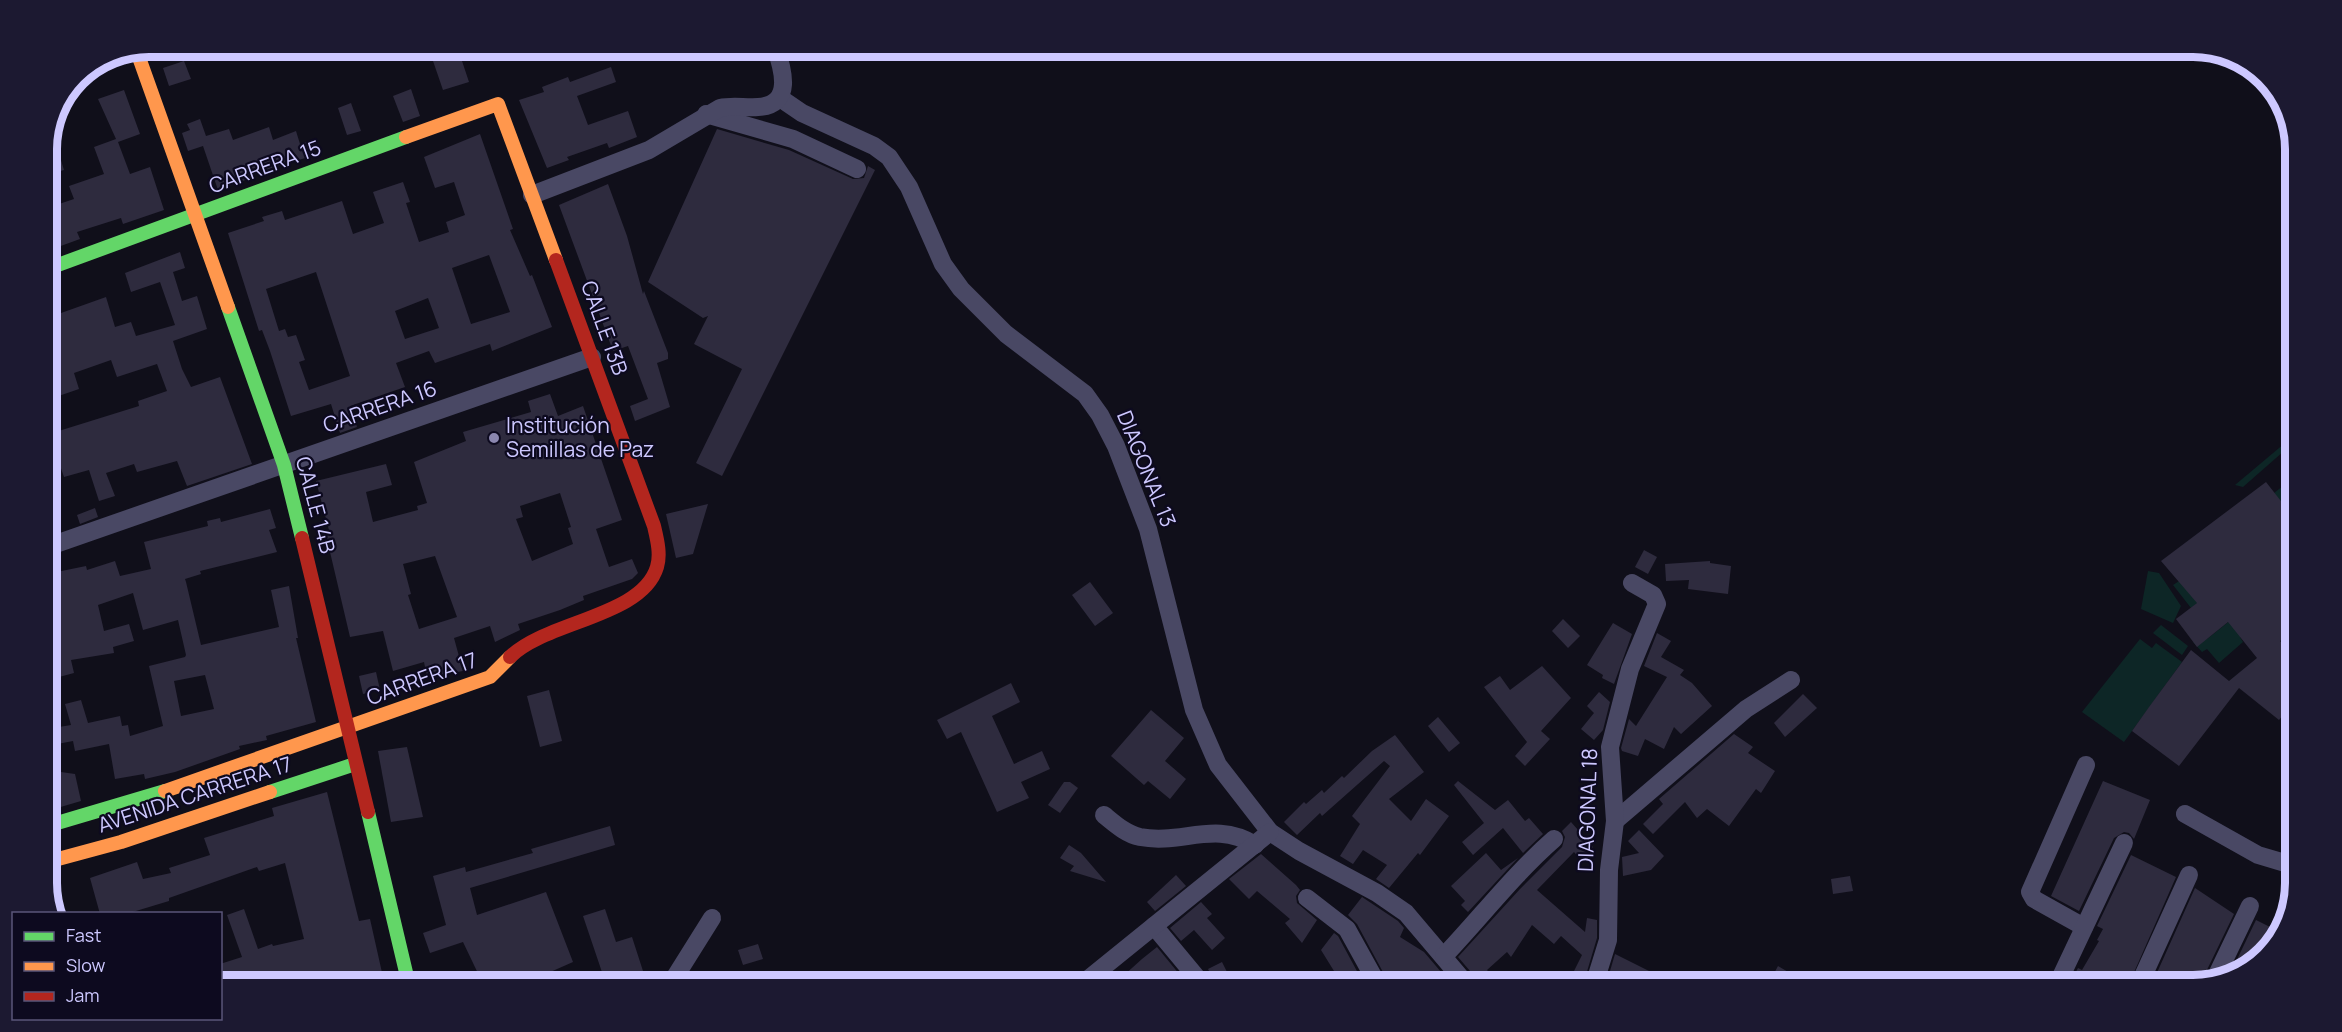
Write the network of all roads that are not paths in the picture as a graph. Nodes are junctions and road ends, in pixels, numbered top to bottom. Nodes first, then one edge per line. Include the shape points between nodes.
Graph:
1 (778, 57) edge
2 (139, 58) edge
3 (780, 98) junction
4 (498, 104) joint
5 (706, 114) junction
6 (857, 169) dead end
7 (532, 195) junction
8 (195, 215) junction
9 (57, 265) edge
10 (592, 357) junction
11 (284, 465) junction
12 (57, 544) edge
13 (657, 569) joint
14 (1632, 583) dead end
15 (1791, 680) dead end
16 (346, 729) junction
17 (355, 764) junction
18 (2086, 765) dead end
19 (2185, 814) dead end
20 (1104, 815) dead end
21 (1615, 821) junction
22 (57, 823) edge
23 (1270, 832) junction
24 (1554, 839) dead end
25 (2124, 843) dead end
26 (1255, 845) junction
27 (57, 859) edge
28 (2285, 863) edge
29 (2189, 875) dead end
30 (1307, 898) dead end
31 (2250, 906) dead end
32 (712, 918) dead end
33 (1154, 926) junction
34 (2084, 927) junction
35 (1444, 956) junction
36 (2219, 971) edge
37 (406, 975) edge
38 (677, 975) edge
39 (1095, 975) edge
40 (1194, 975) edge
41 (1372, 975) edge
42 (1459, 975) edge
43 (1597, 975) edge
44 (2062, 975) edge
45 (2144, 975) edge

1 - 3 street via 784,77
2 - 8 street, CALLE 14B
3 - 5 street via 761,107 730,105
3 - 23 street, DIAGONAL 13 via 889,157 909,187 943,264 961,289 1006,334 1085,394 1100,415 1148,529 1194,710 1205,739 1218,765
4 - 7 street, CALLE 13B
4 - 8 street, CARRERA 15
5 - 6 street via 793,139
5 - 7 street via 649,150
7 - 10 street, CALLE 13B
8 - 9 street, CARRERA 15
8 - 11 street, CALLE 14B
10 - 11 street, CARRERA 16
10 - 13 street, CALLE 13B via 654,526
11 - 12 street, CARRERA 16
11 - 16 street, CALLE 14B
13 - 16 street, CARRERA 17 via 649,585 633,598 531,640 490,677
14 - 21 street, DIAGONAL 18 via 1653,595 1657,604 1630,669 1610,747
15 - 21 street via 1746,710
16 - 17 street, CALLE 14B
16 - 22 street, AVENIDA CARRERA 17 via 132,803
17 - 27 street, AVENIDA CARRERA 17 via 121,842
17 - 37 street, CALLE 14B
18 - 34 street via 2030,892 2034,899
19 - 28 street via 2258,855
20 - 26 street via 1120,829 1139,837 1229,833
21 - 43 street, DIAGONAL 18 via 1611,833 1608,940
23 - 26 street
23 - 35 street, DIAGONAL 13 via 1391,902 1406,913
24 - 35 street via 1527,863
25 - 34 street
26 - 33 street
29 - 45 street
30 - 41 street via 1347,929
31 - 36 street
32 - 38 street
33 - 39 street
33 - 40 street
34 - 44 street
35 - 42 street, DIAGONAL 13

